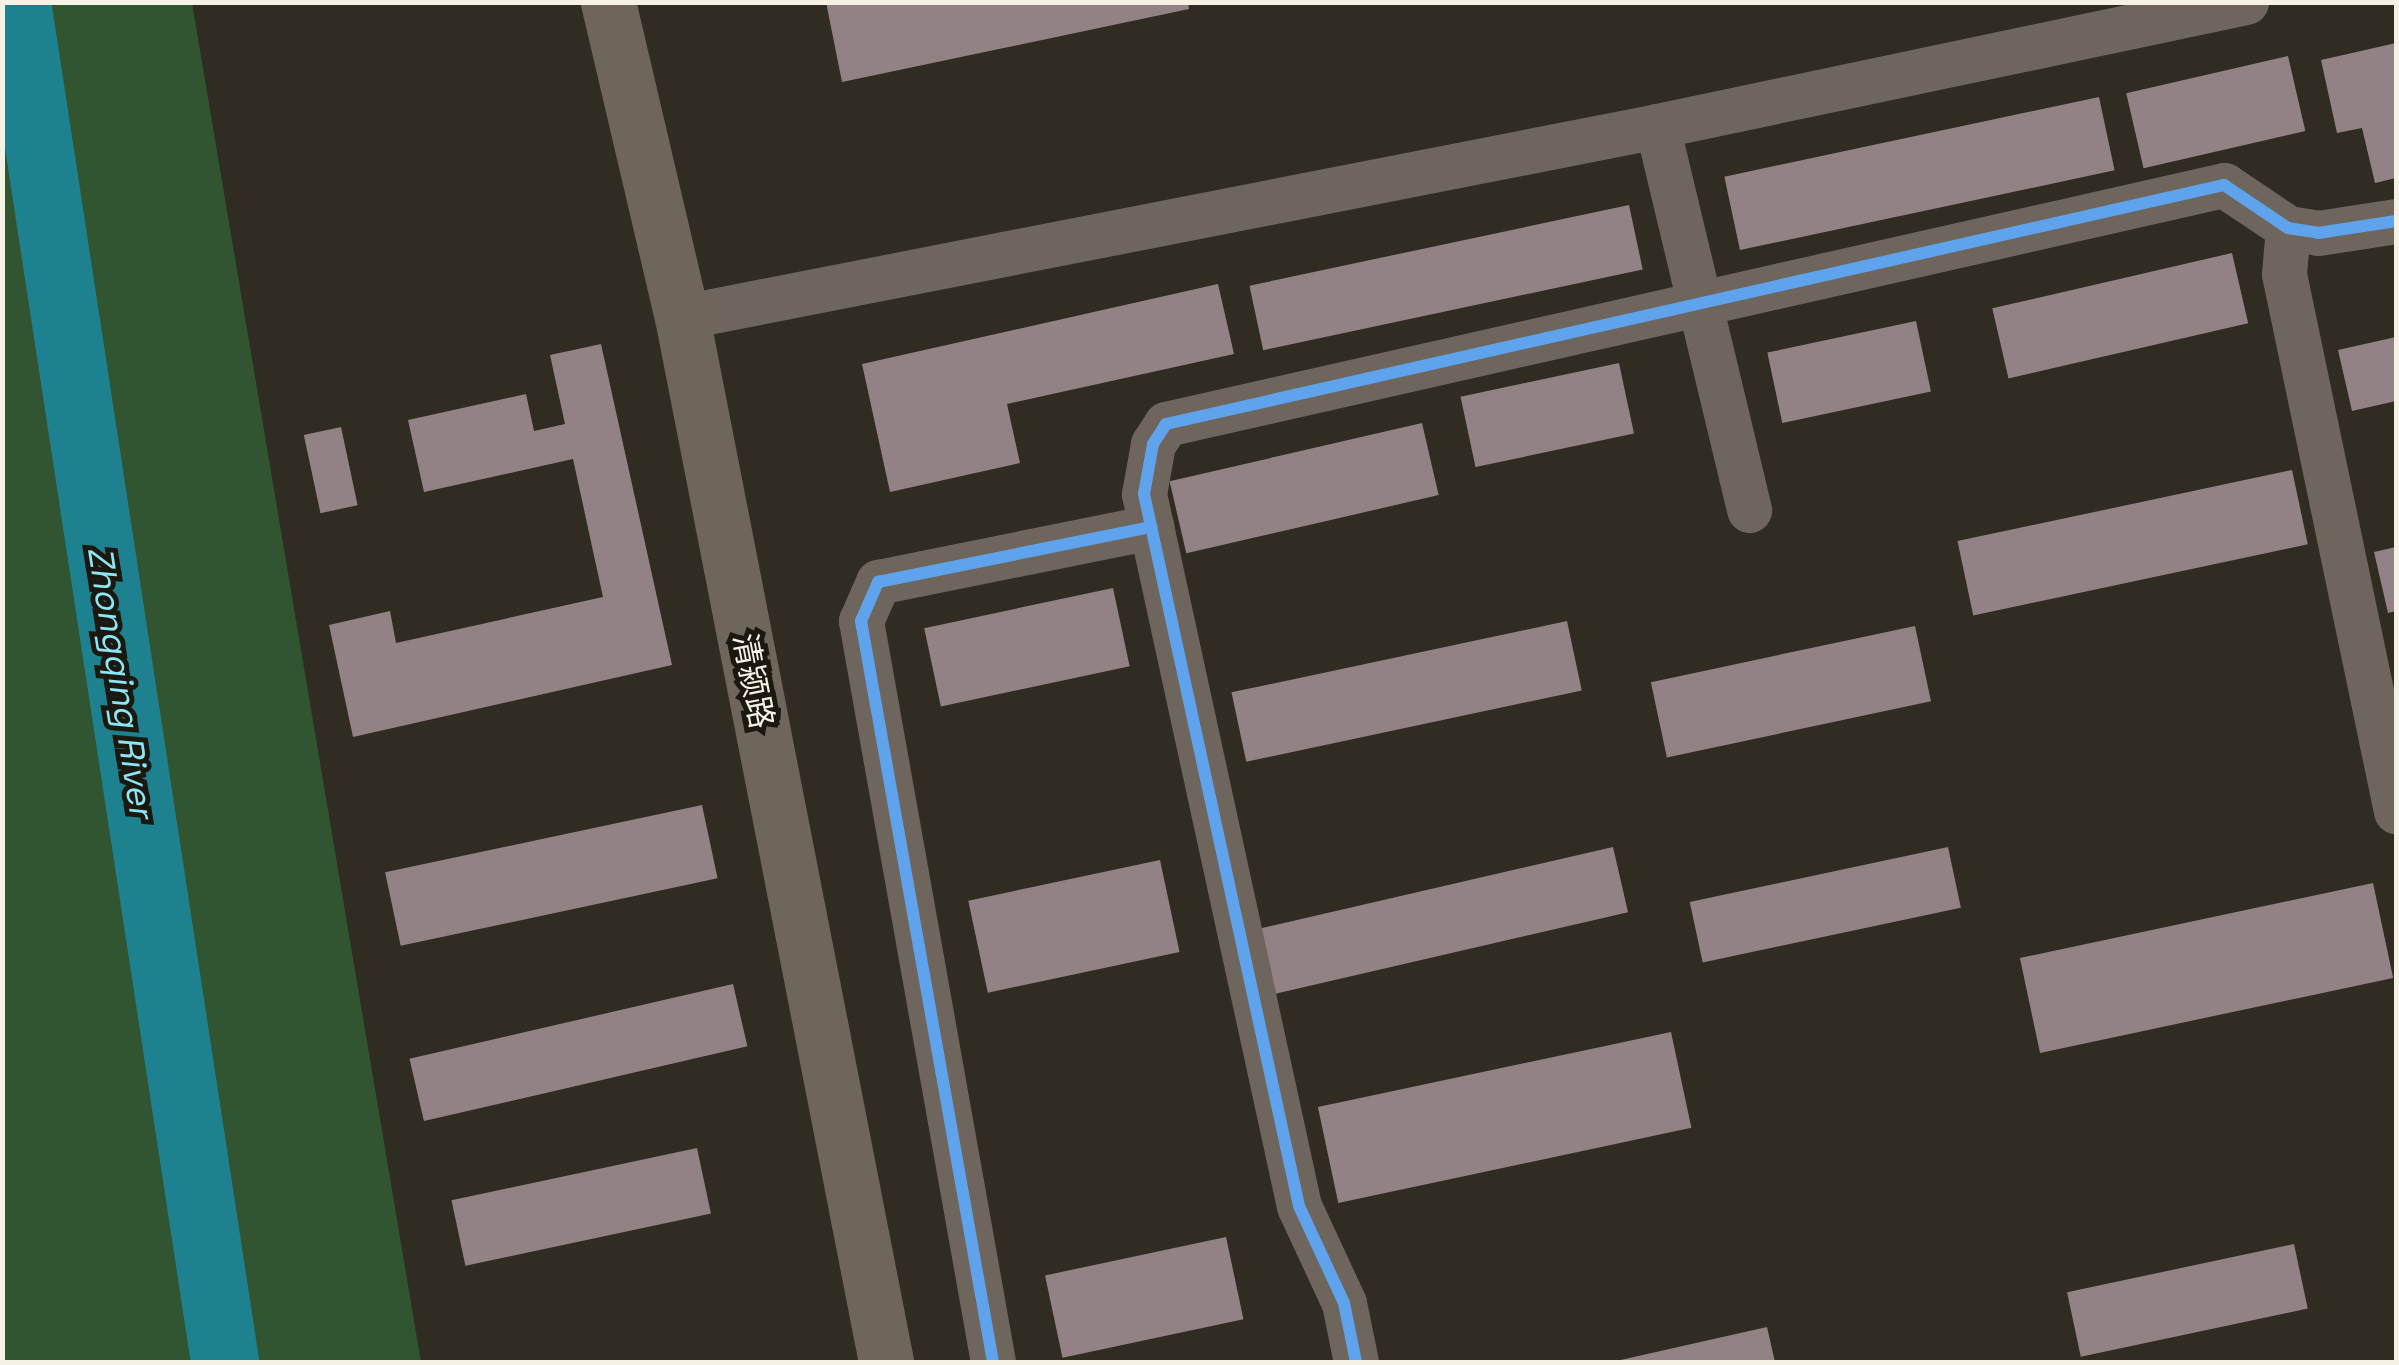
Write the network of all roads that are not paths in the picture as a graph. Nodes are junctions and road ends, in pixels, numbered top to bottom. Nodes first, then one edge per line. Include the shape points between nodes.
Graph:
1 (608, 2) edge
2 (2246, 2) edge
3 (1657, 126) junction
4 (2396, 221) edge
5 (2288, 228) junction
6 (1700, 299) junction
7 (682, 317) junction
8 (1749, 510) dead end
9 (1152, 528) junction
10 (2396, 811) edge
11 (886, 1362) edge
12 (994, 1362) edge
13 (1356, 1362) edge

1 - 7 main road, 清颍路
2 - 3 street
3 - 6 street
3 - 7 street
4 - 5 street via 2318,233
5 - 6 street via 2224,185
5 - 10 street via 2284,274
6 - 8 street
6 - 9 street via 1166,424 1153,444 1144,494
7 - 11 main road, 清颍路
9 - 12 street via 878,582 860,621
9 - 13 street via 1299,1206 1344,1303

